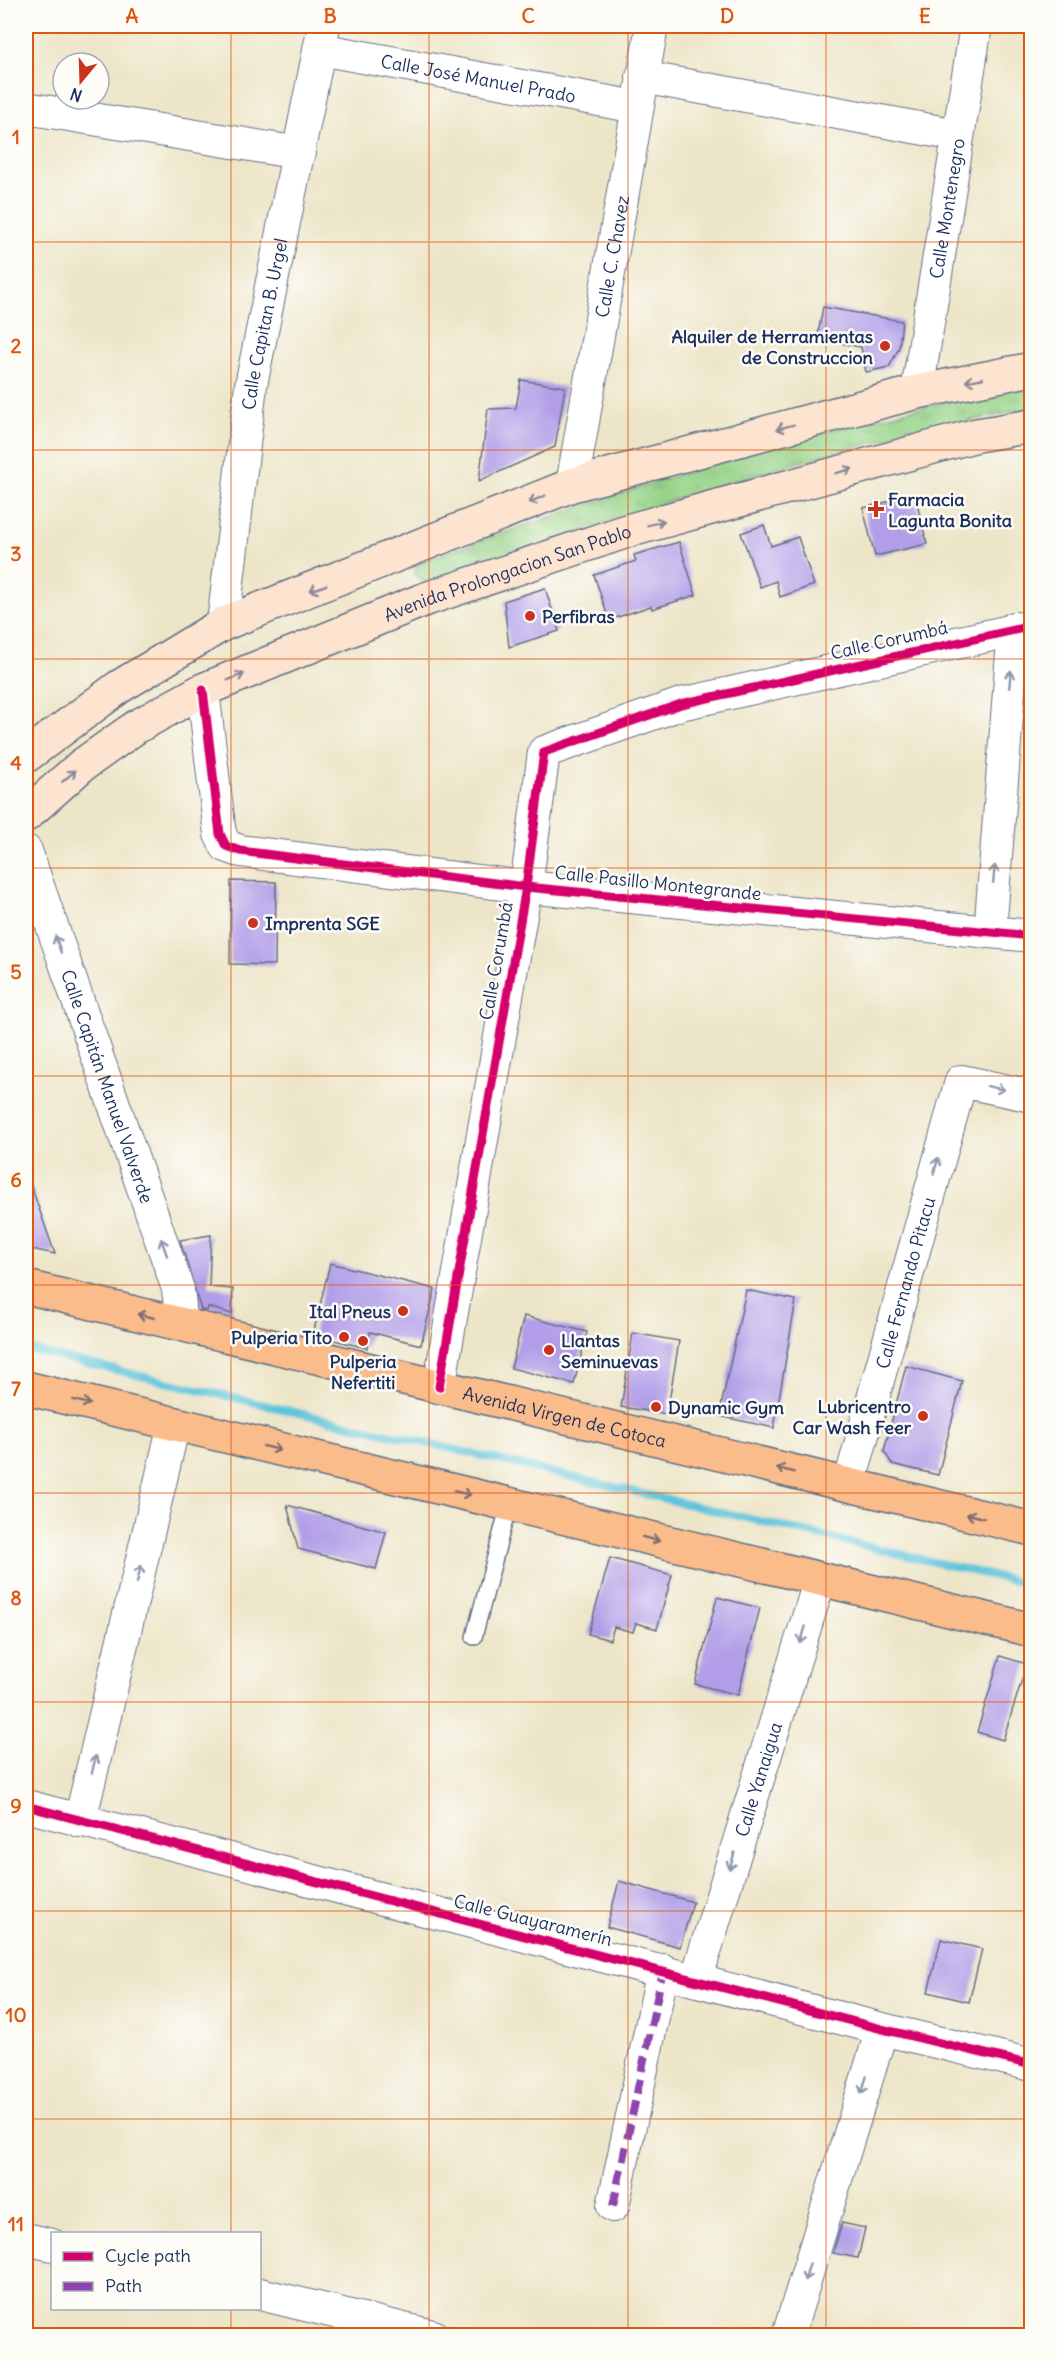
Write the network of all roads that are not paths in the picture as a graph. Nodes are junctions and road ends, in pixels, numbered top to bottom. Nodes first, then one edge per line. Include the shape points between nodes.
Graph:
1 (651, 26) edge
2 (976, 26) edge
3 (321, 37) edge
4 (640, 92) junction
5 (26, 108) edge
6 (957, 135) junction
7 (299, 153) junction
8 (1032, 369) edge
9 (917, 392) junction
10 (1032, 426) edge
11 (572, 485) junction
12 (405, 553) junction
13 (361, 571) junction
14 (423, 600) junction
15 (379, 618) junction
16 (224, 624) junction
17 (1023, 627) edge
18 (203, 690) junction
19 (26, 756) edge
20 (26, 815) edge
21 (26, 851) edge
22 (526, 887) junction
23 (990, 932) junction
24 (1032, 936) edge
25 (1032, 1096) edge
26 (26, 1287) edge
27 (178, 1323) junction
28 (439, 1387) junction
29 (26, 1388) edge
30 (174, 1424) junction
31 (849, 1485) junction
32 (509, 1504) junction
33 (1032, 1529) edge
34 (820, 1579) junction
35 (1032, 1630) edge
36 (474, 1637) dead end
37 (26, 1806) edge
38 (80, 1821) junction
39 (663, 1970) junction
40 (696, 1980) junction
41 (882, 2030) junction
42 (1032, 2065) edge
43 (613, 2206) dead end
44 (26, 2239) edge
45 (51, 2245) edge
46 (261, 2294) edge
47 (433, 2336) edge
48 (788, 2336) edge

1 - 4 street, Calle C. Chavez
2 - 6 street, Calle Montenegro
3 - 4 street, Calle José Manuel Prado
3 - 7 street, Calle Capitan B. Urgel
4 - 6 street, Calle José Manuel Prado
4 - 11 street, Calle C. Chavez
5 - 7 street
6 - 9 street, Calle Montenegro
7 - 16 street, Calle Capitan B. Urgel via 251,385
8 -> 9 main road
9 -> 11 main road
14 -> 10 main road, Avenida Prolongacion San Pablo via 627,531 977,435
11 -> 12 main road
12 - 13 main road
12 - 14 main road via 405,580
13 - 15 main road via 373,578 381,590
13 -> 16 main road
14 - 15 main road, Avenida Prolongacion San Pablo
18 -> 15 main road, Avenida Prolongacion San Pablo
16 - 19 main road via 119,687
17 - 22 street, Calle Corumbá via 681,704 544,752
23 -> 17 street
20 -> 18 main road, Avenida Prolongacion San Pablo via 81,766 136,727
18 - 22 street, Calle Pasillo Montegrande via 220,834 226,846 240,851
27 -> 21 street, Calle Capitán Manuel Valverde via 178,1288
22 - 23 street, Calle Pasillo Montegrande
22 - 28 street, Calle Corumbá
23 - 24 street, Calle Pasillo Montegrande
31 -> 25 street, Calle Fernando Pitacu via 961,1081
27 -> 26 main road, Avenida Virgen de Cotoca
27 - 28 main road, Avenida Virgen de Cotoca
31 -> 28 main road, Avenida Virgen de Cotoca
29 -> 30 main road
30 -> 32 main road
38 -> 30 street
33 -> 31 main road, Avenida Virgen de Cotoca
32 -> 34 main road
32 - 36 lane
34 - 35 main road
34 -> 40 street, Calle Yanaigua
37 - 38 street, Calle Guayaramerín
38 - 39 street, Calle Guayaramerín
39 - 40 street, Calle Guayaramerín
39 - 43 street
40 - 41 street, Calle Guayaramerín
41 - 42 street, Calle Guayaramerín
41 -> 48 street
44 - 45 street
46 - 47 street

